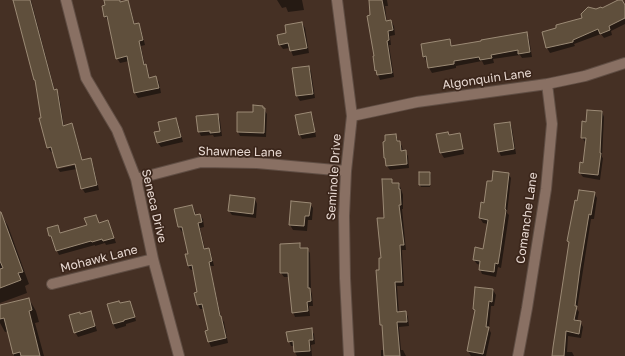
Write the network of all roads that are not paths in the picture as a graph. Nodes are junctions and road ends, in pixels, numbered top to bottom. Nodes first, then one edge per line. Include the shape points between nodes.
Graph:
1 (66, 0) edge
2 (337, 0) edge
3 (625, 63) edge
4 (547, 84) junction
5 (352, 116) junction
6 (346, 171) junction
7 (136, 179) junction
8 (153, 259) junction
9 (52, 284) dead end
10 (179, 356) edge
11 (349, 356) edge
12 (518, 356) edge

1 - 7 street, Seneca Drive via 86,78 117,130
2 - 5 street, Seminole Drive
3 - 4 street, Algonquin Lane via 585,76
4 - 5 street, Algonquin Lane via 417,102
4 - 12 street, Comanche Lane via 552,124 546,189
5 - 6 street, Seminole Drive
6 - 7 street, Shawnee Lane via 257,163 201,162
6 - 11 street, Seminole Drive via 344,224
7 - 8 street, Seneca Drive
8 - 9 street, Mohawk Lane
8 - 10 street, Seneca Drive

